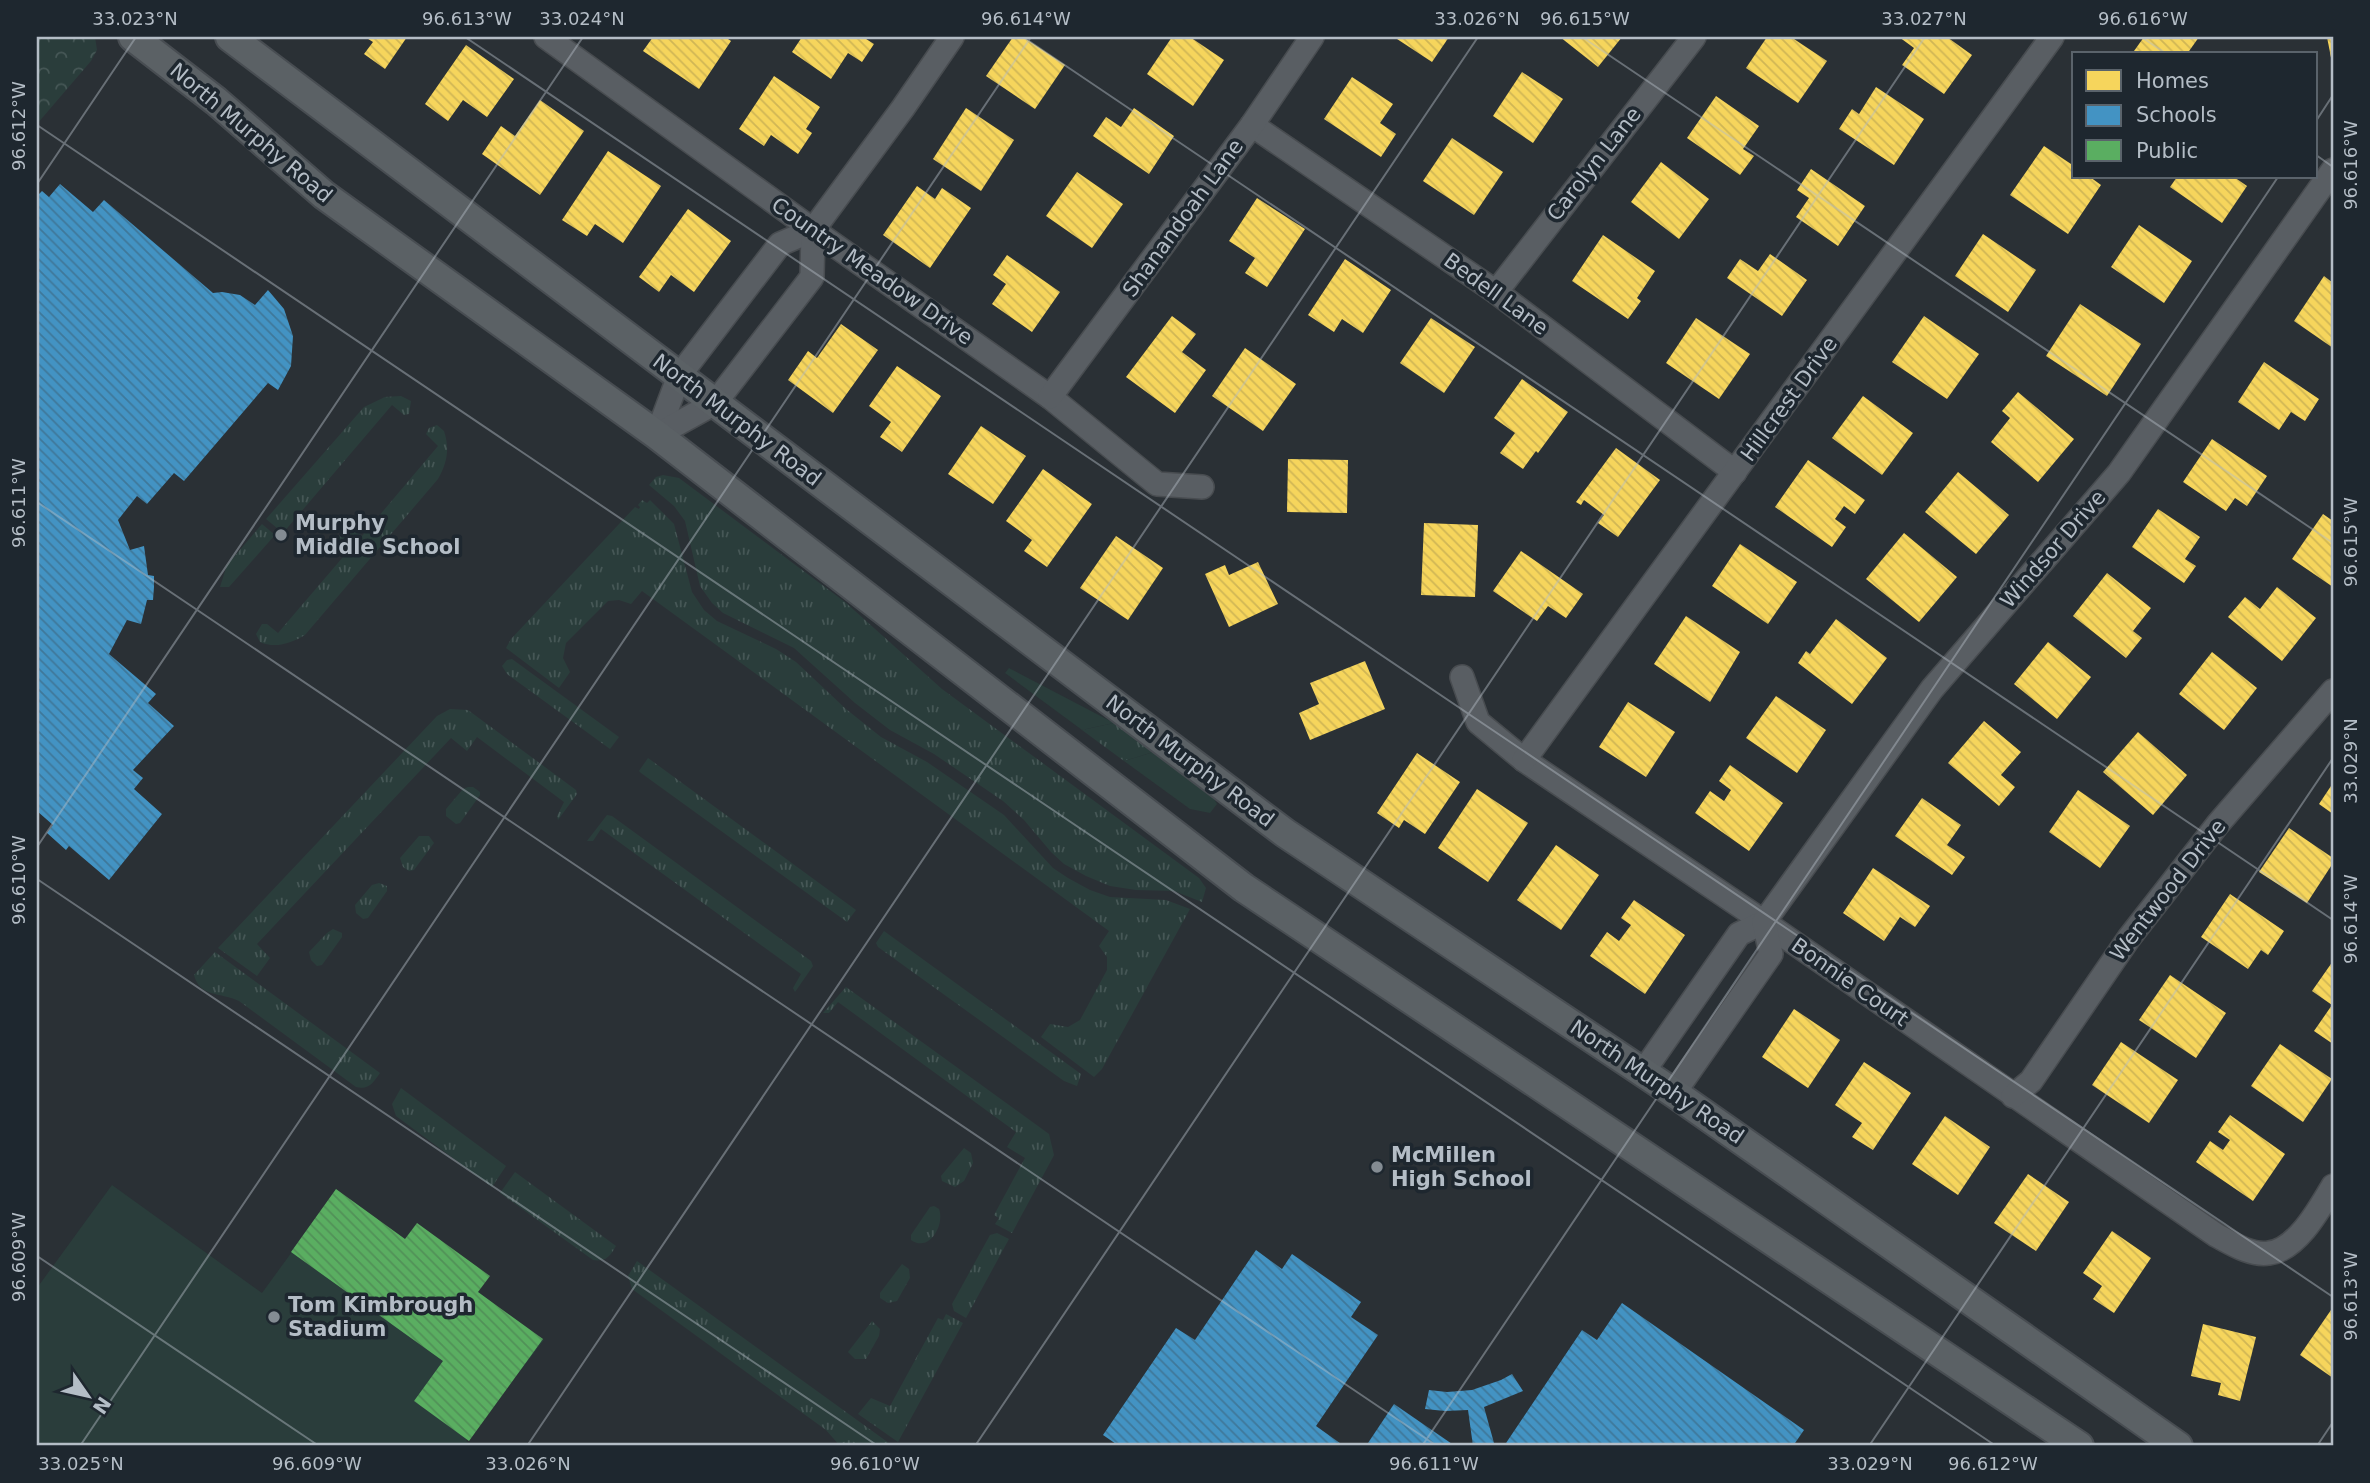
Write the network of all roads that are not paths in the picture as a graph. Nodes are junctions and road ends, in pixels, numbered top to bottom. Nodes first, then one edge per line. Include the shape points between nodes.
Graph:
1 (133, 37) edge
2 (230, 37) edge
3 (546, 37) edge
4 (951, 37) edge
5 (1312, 37) edge
6 (1694, 37) edge
7 (2052, 37) edge
8 (575, 45) edge
9 (1252, 125) junction
10 (2333, 170) edge
11 (813, 230) junction
12 (1496, 292) junction
13 (679, 376) junction
14 (1050, 397) junction
15 (715, 403) junction
16 (657, 435) junction
17 (1735, 472) junction
18 (1202, 487) dead end
19 (1462, 677) dead end
20 (2333, 691) edge
21 (1524, 760) junction
22 (1764, 922) junction
23 (1643, 1072) junction
24 (1674, 1093) junction
25 (2013, 1096) junction
26 (2333, 1186) edge
27 (2079, 1446) edge
28 (2178, 1446) edge

1 - 16 main road, North Murphy Road via 216,101 324,195
2 - 13 main road, North Murphy Road
3 - 8 street, Country Meadow Drive
4 - 11 street
5 - 9 street, Shanandoah Lane
6 - 12 street, Carolyn Lane
7 - 17 street, Hillcrest Drive
8 - 11 street, Country Meadow Drive
9 - 12 street, Bedell Lane
9 - 14 street, Shanandoah Lane
10 - 22 street, Windsor Drive via 2119,473 1932,689
11 - 13 street via 780,244
11 - 14 street, Country Meadow Drive
11 - 15 street via 812,277
12 - 17 street, Bedell Lane
13 - 15 main road, North Murphy Road
13 - 16 street
14 - 18 street, Country Meadow Drive via 1157,484
15 - 16 street
15 - 23 main road, North Murphy Road via 1285,833
16 - 27 main road, North Murphy Road via 1244,888
17 - 21 street, Hillcrest Drive
19 - 21 street, Bonnie Court via 1478,722
20 - 25 street, Wentwood Drive via 2218,824 2129,938 2031,1080
21 - 22 street, Bonnie Court
22 - 23 street, Windsor Drive via 1739,934
22 - 24 street via 1771,954
22 - 25 street, Bonnie Court
23 - 24 main road, North Murphy Road
24 - 28 main road, North Murphy Road
25 - 26 street, Bonnie Court via 2216,1236 2256,1252 2270,1254 2302,1233

